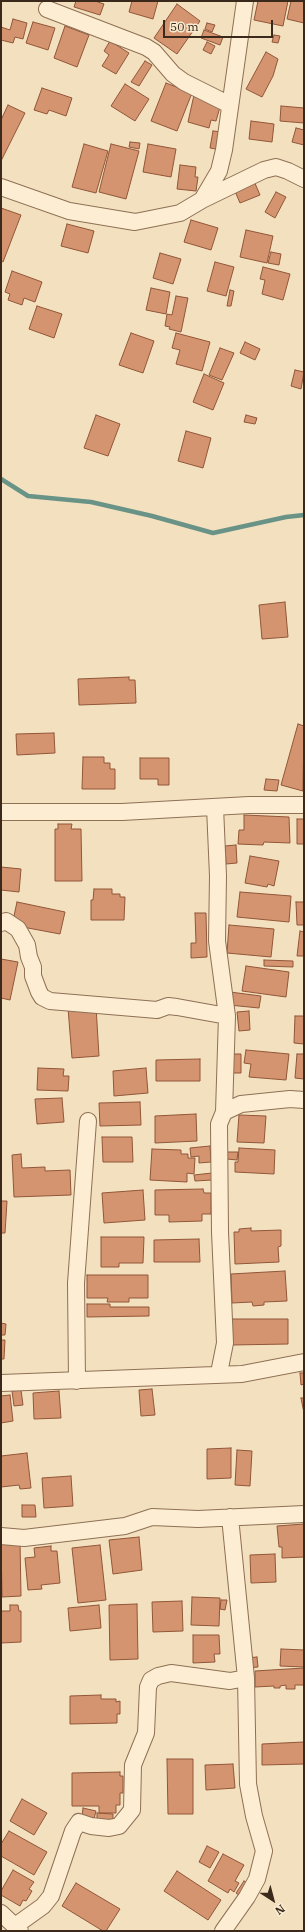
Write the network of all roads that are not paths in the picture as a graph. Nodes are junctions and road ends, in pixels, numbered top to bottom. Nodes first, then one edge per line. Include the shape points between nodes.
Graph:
1 (245, 1) edge
2 (47, 9) dead end
3 (230, 105) junction
4 (304, 179) edge
5 (1, 186) edge
6 (202, 200) junction
7 (304, 805) edge
8 (215, 807) junction
9 (1, 812) edge
10 (1, 923) edge
11 (227, 1016) junction
12 (304, 1100) edge
13 (224, 1112) junction
14 (88, 1122) dead end
15 (304, 1362) edge
16 (219, 1373) junction
17 (77, 1381) junction
18 (1, 1383) edge
19 (304, 1514) edge
20 (230, 1517) junction
21 (1, 1536) edge
22 (246, 1678) junction
23 (1, 1913) edge
24 (17, 1929) edge
25 (223, 1931) edge

1 - 3 street
2 - 3 street via 146,47 178,78
3 - 6 street via 219,171
4 - 6 street via 276,168 264,170
5 - 6 street via 69,211 135,222 180,213
7 - 8 street
8 - 9 street via 122,812
8 - 11 street via 217,941
10 - 11 street via 6,921 18,929 27,945 39,992 50,1001 156,1010 168,1006
11 - 13 street
12 - 13 street via 241,1104
13 - 16 street via 219,1124 225,1343
14 - 17 street via 76,1283
15 - 16 street via 242,1374
16 - 17 street
17 - 18 street
19 - 20 street
20 - 21 street via 152,1517 125,1526 24,1538
20 - 22 street
22 - 24 street via 230,1681 171,1673 151,1680 148,1687 146,1733 133,1765 132,1810 119,1826 109,1828 79,1822 73,1831 51,1896
22 - 25 street via 248,1784 264,1851 257,1879
23 - 24 street

